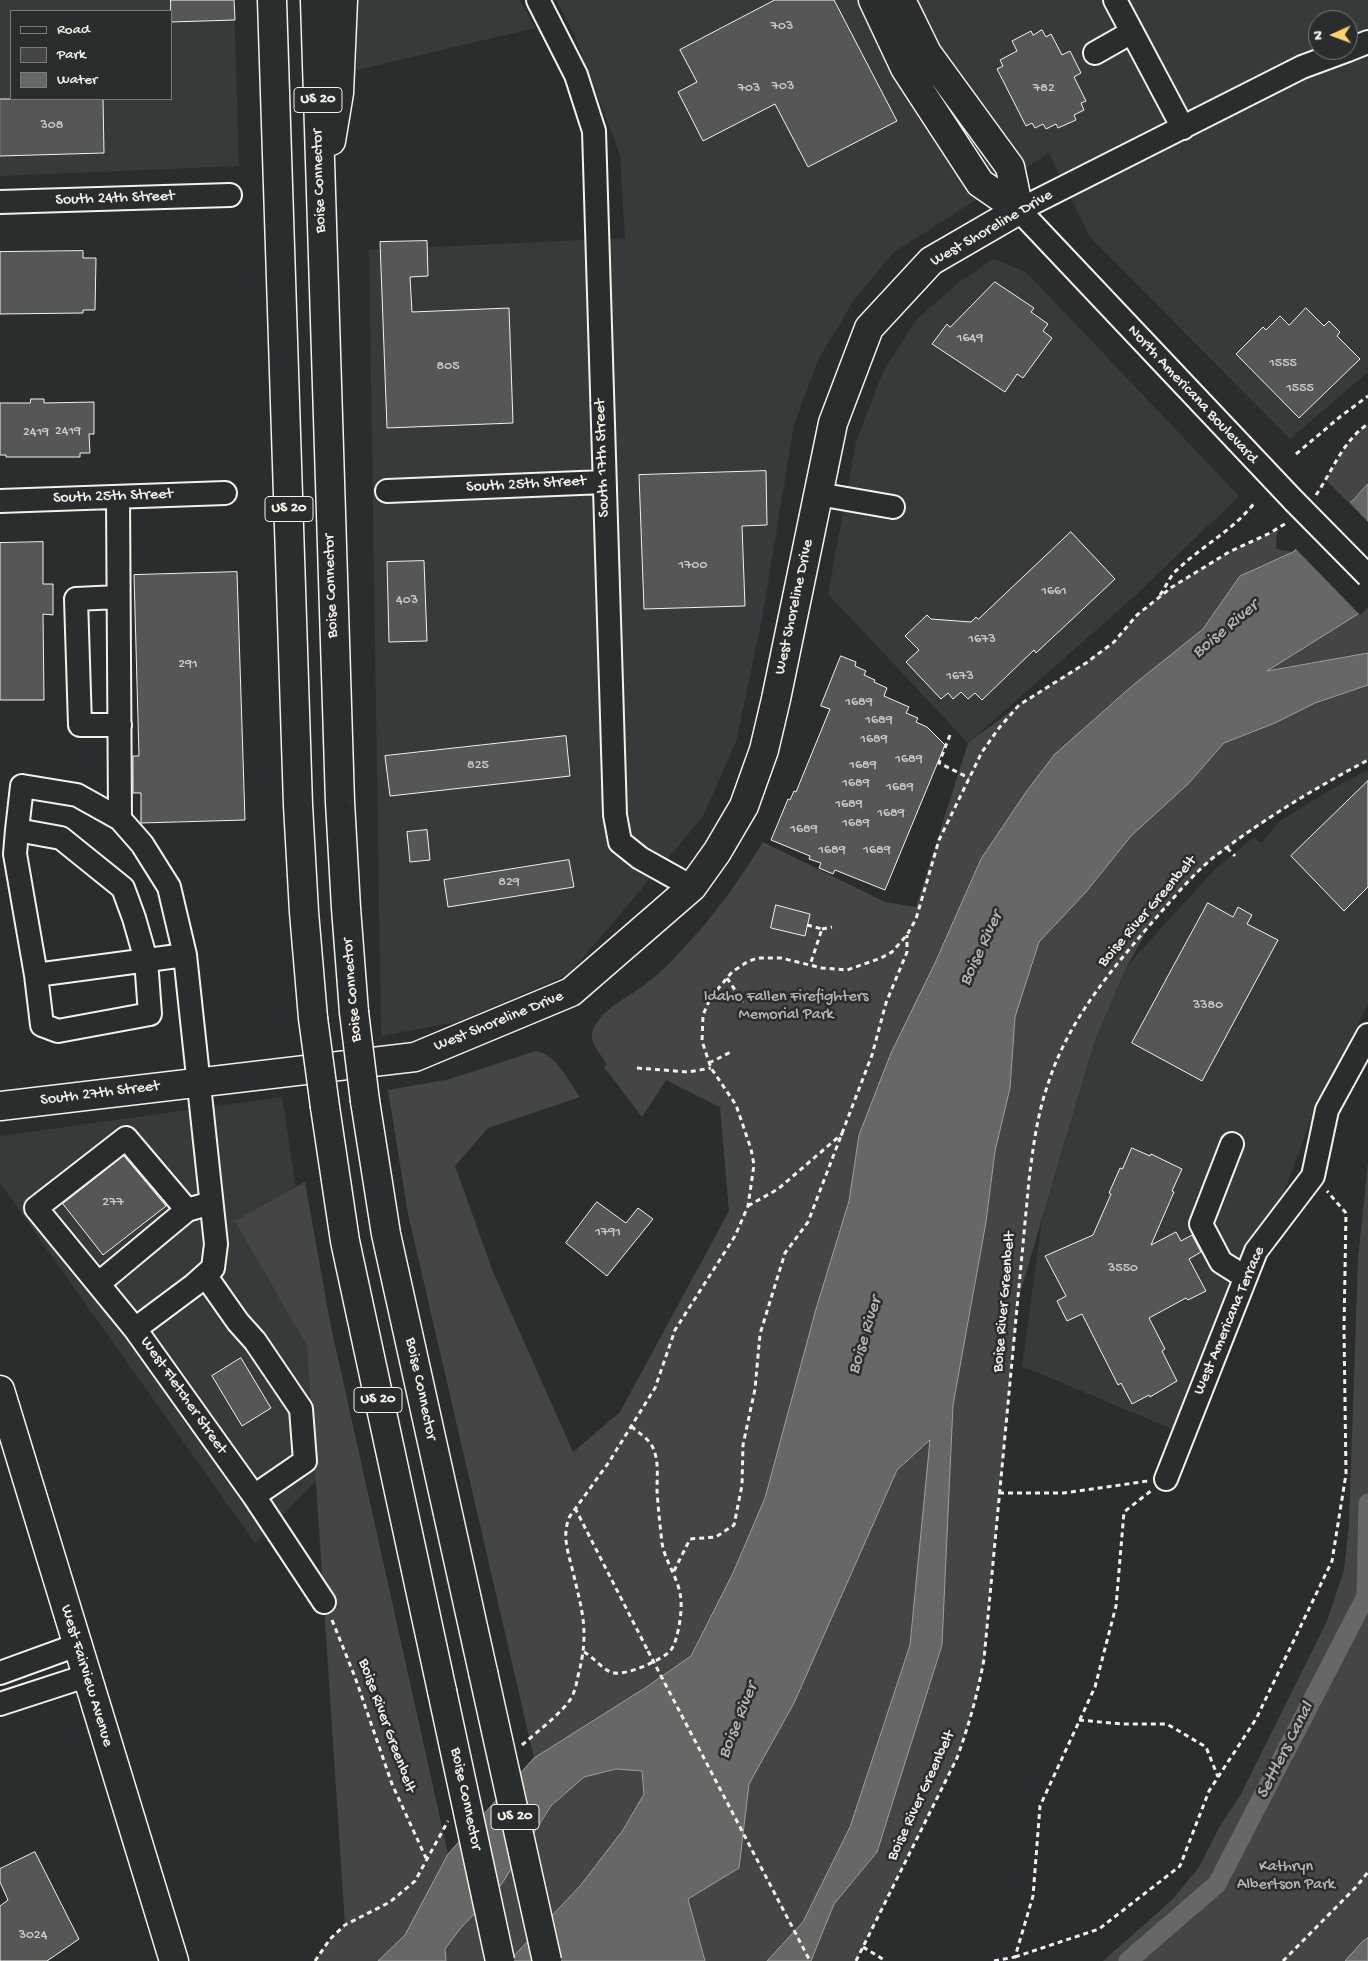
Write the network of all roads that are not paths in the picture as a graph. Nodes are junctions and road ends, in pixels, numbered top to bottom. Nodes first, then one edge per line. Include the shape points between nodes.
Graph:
1 (272, 0) edge
2 (315, 0) edge
3 (343, 0) edge
4 (538, 0) edge
5 (873, 0) edge
6 (1114, 0) edge
7 (906, 11) edge
8 (1132, 32) junction
9 (1095, 53) dead end
10 (1322, 60) edge
11 (1183, 128) junction
12 (230, 195) dead end
13 (321, 199) junction
14 (0, 202) edge
15 (1020, 210) junction
16 (604, 482) junction
17 (387, 491) dead end
18 (225, 493) dead end
19 (818, 494) junction
20 (118, 497) junction
21 (0, 501) edge
22 (894, 507) dead end
23 (1368, 576) edge
24 (118, 597) junction
25 (120, 725) junction
26 (120, 819) junction
27 (17, 830) junction
28 (692, 887) junction
29 (185, 954) junction
30 (146, 960) junction
31 (36, 975) junction
32 (1368, 1035) edge
33 (199, 1082) junction
34 (0, 1106) edge
35 (1232, 1144) dead end
36 (212, 1203) junction
37 (187, 1210) junction
38 (205, 1275) junction
39 (1245, 1277) junction
40 (98, 1284) junction
41 (135, 1329) junction
42 (0, 1390) edge
43 (1166, 1479) road end
44 (254, 1496) junction
45 (324, 1602) road end
46 (77, 1645) junction
47 (0, 1673) edge
48 (86, 1676) junction
49 (0, 1704) edge
50 (174, 1961) edge
51 (500, 1961) edge
52 (547, 1961) edge

1 - 51 main road, Boise Connector / US 20, bridge via 298,805 313,1018 345,1241
2 - 13 main road, Boise Connector / US 20
3 - 13 main road via 339,93
4 - 16 street, South 17th Street via 576,75 594,131
5 - 15 main road via 905,68 980,183
6 - 8 street
7 - 15 main road via 927,53 1010,168
8 - 9 street
8 - 11 street
10 - 11 street, West Shoreline Drive
11 - 15 street, West Shoreline Drive
12 - 14 street, South 24th Street
13 - 52 main road, Boise Connector / US 20, bridge via 340,802 354,1012 365,1101 388,1243
15 - 19 main road, West Shoreline Drive via 931,261 870,328 833,423
15 - 23 street, North Americana Boulevard, bridge
16 - 17 street, South 25th Street
16 - 28 street, South 17th Street via 614,801 620,842 640,858
18 - 20 street, South 25th Street
19 - 22 street
19 - 28 main road, West Shoreline Drive via 764,750 744,806
20 - 21 street, South 25th Street
20 - 24 street
24 - 25 street
24 - 25 street via 76,599 80,725
25 - 26 street
26 - 27 street, West Fletcher Street via 77,795 22,786
26 - 29 street, West Fletcher Street via 142,844 168,887
27 - 30 street via 61,838 123,888
27 - 31 street via 15,854
28 - 33 main road, West Shoreline Drive via 571,992 415,1056
29 - 30 street
29 - 33 street, West Fletcher Street
30 - 31 street
30 - 31 street via 150,1014 58,1031 42,1025
32 - 39 street, West Americana Terrace via 1327,1110 1313,1176 1256,1251
33 - 34 main road, South 27th Street
33 - 36 street, West Fletcher Street
35 - 39 street via 1201,1224 1221,1262
36 - 37 street
36 - 38 street, West Fletcher Street via 216,1244 213,1268
37 - 40 street
37 - 40 street via 126,1138 36,1208
38 - 41 street, West Fletcher Street
38 - 44 street via 301,1408 305,1461
39 - 43 street, West Americana Terrace
40 - 41 street
41 - 44 street, West Fletcher Street
42 - 46 main road, West Fairview Avenue
44 - 45 street, West Fletcher Street
46 - 47 street
46 - 48 main road, West Fairview Avenue
48 - 49 street
48 - 50 main road, West Fairview Avenue

